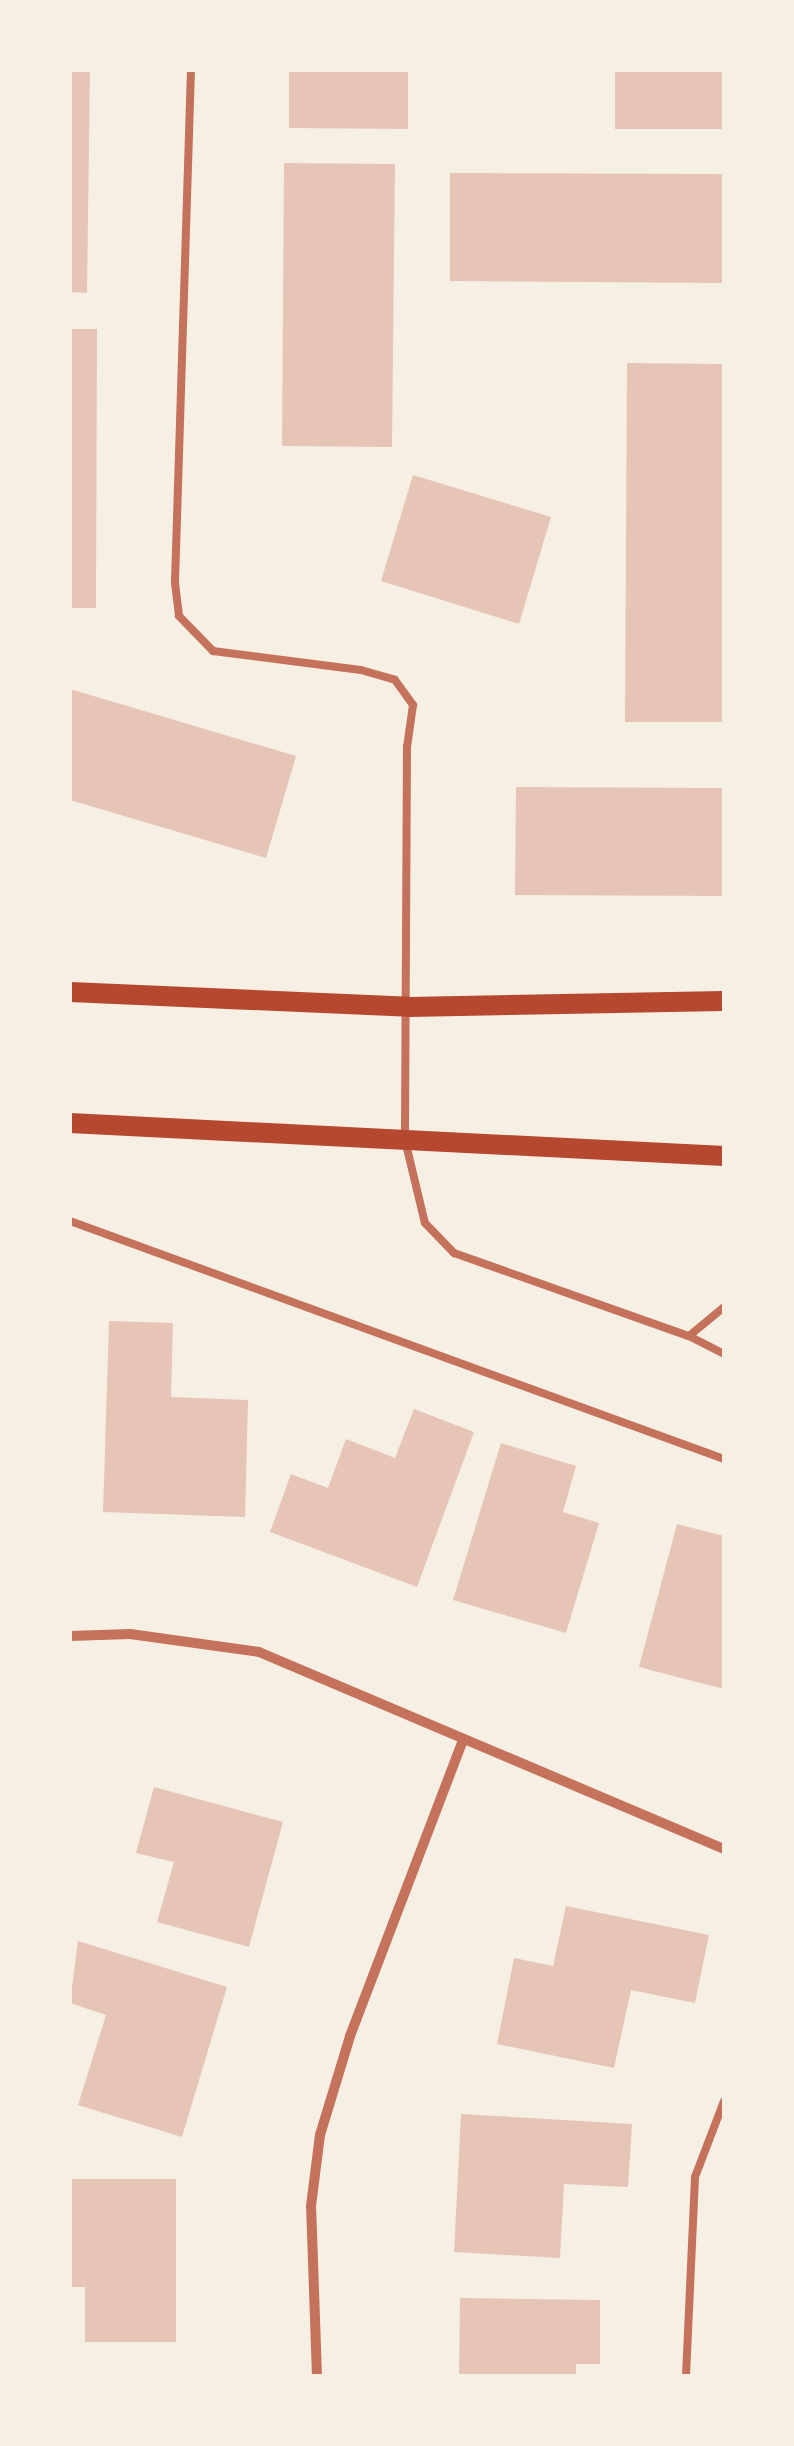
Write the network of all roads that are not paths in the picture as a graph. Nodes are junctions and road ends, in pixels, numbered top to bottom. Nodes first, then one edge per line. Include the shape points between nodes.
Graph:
1 (191, 70) edge
2 (70, 992) edge
3 (724, 1001) edge
4 (410, 1006) junction
5 (70, 1123) edge
6 (405, 1140) junction
7 (724, 1156) edge
8 (70, 1221) edge
9 (724, 1307) edge
10 (719, 1319) edge
11 (689, 1336) junction
12 (724, 1352) edge
13 (724, 1459) edge
14 (70, 1636) edge
15 (462, 1742) junction
16 (724, 1848) edge
17 (724, 2101) edge
18 (316, 2376) edge
19 (686, 2376) edge

1 - 4 lane via 179,616 213,651 361,670 394,680 413,705 407,747
2 - 4 main road
3 - 4 main road
4 - 6 lane
5 - 6 main road
6 - 7 main road
6 - 11 lane via 425,1223 454,1253
8 - 13 lane
9 - 10 lane
10 - 11 lane
11 - 12 lane
14 - 15 street via 130,1634 259,1652
15 - 16 street
15 - 18 street via 350,2036 320,2135 310,2206
17 - 19 lane via 695,2177

